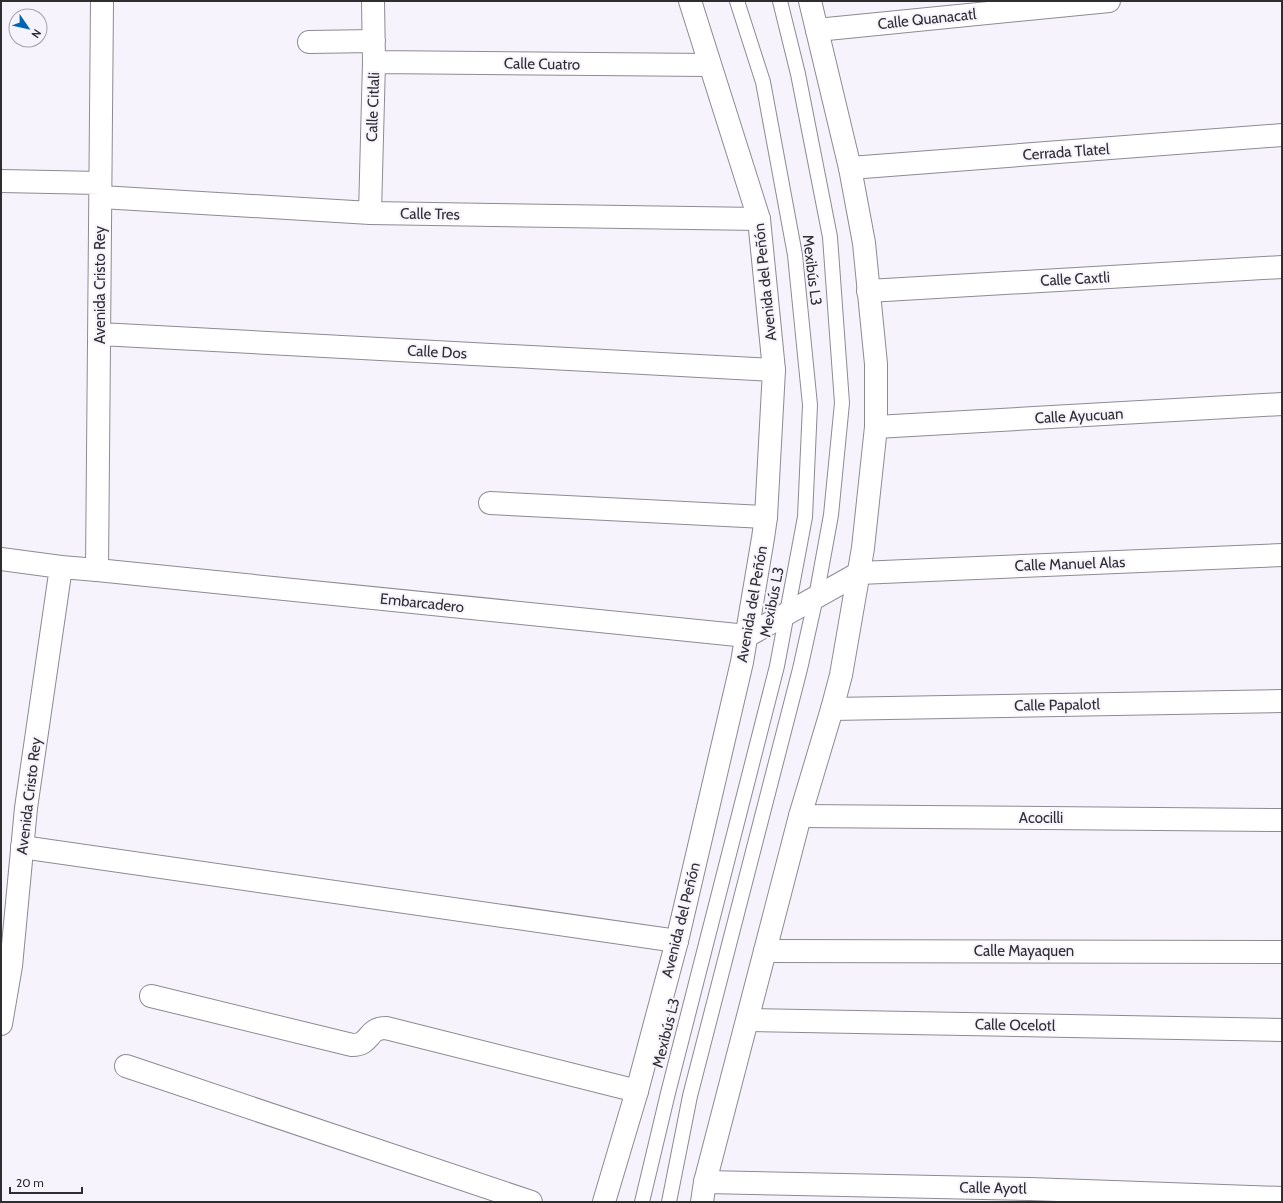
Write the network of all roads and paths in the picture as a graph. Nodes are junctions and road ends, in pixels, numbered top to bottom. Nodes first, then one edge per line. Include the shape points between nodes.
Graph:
1 (102, 1) edge
2 (373, 1) edge
3 (690, 1) edge
4 (737, 1) edge
5 (780, 1) edge
6 (810, 1) edge
7 (1109, 1) edge
8 (817, 30) junction
9 (309, 42) dead end
10 (374, 52) junction
11 (709, 65) junction
12 (1282, 135) edge
13 (850, 168) junction
14 (1, 181) edge
15 (101, 190) junction
16 (370, 213) junction
17 (759, 219) junction
18 (1282, 267) edge
19 (868, 291) junction
20 (100, 334) junction
21 (774, 370) junction
22 (1282, 404) edge
23 (876, 427) junction
24 (490, 503) dead end
25 (766, 517) junction
26 (1282, 555) edge
27 (1, 560) edge
28 (61, 567) junction
29 (97, 570) junction
30 (859, 573) junction
31 (816, 597) junction
32 (787, 613) junction
33 (747, 636) junction
34 (1282, 701) edge
35 (832, 709) junction
36 (800, 816) junction
37 (1282, 820) edge
38 (22, 847) junction
39 (677, 941) junction
40 (765, 951) junction
41 (1282, 952) edge
42 (6, 965) edge
43 (151, 996) dead end
44 (748, 1020) junction
45 (1, 1024) edge
46 (1282, 1030) edge
47 (126, 1066) dead end
48 (637, 1091) junction
49 (703, 1192) edge
50 (1282, 1198) edge
51 (530, 1202) edge
52 (604, 1202) edge
53 (642, 1202) edge
54 (669, 1202) edge

1 - 15 street, Avenida Cristo Rey
2 - 10 street, Calle Citlali
3 - 11 street, Avenida del Peñón
4 - 32 lane, Mexibús L3 via 763,82 795,255 810,404 805,517
5 - 31 lane, Mexibús L3 via 798,74 830,237 842,403 831,515
6 - 8 street
7 - 8 street, Calle Quanacatl
8 - 13 street
9 - 10 street, Calle Cuatro
10 - 11 street, Calle Cuatro
10 - 16 street, Calle Citlali
11 - 17 street, Avenida del Peñón
12 - 13 street, Cerrada Tlatel
13 - 19 street via 864,243
14 - 15 street, Calle Tres
15 - 16 street, Calle Tres
15 - 20 street, Avenida Cristo Rey
16 - 17 street, Calle Tres
17 - 21 street, Avenida del Peñón
18 - 19 street, Calle Caxtli
19 - 23 street via 876,364
20 - 21 street, Calle Dos
20 - 29 street, Avenida Cristo Rey
21 - 25 street, Avenida del Peñón
22 - 23 street, Calle Ayucuan
23 - 30 street
24 - 25 street
25 - 33 street, Avenida del Peñón
26 - 30 street, Calle Manuel Alas
27 - 28 street, Embarcadero
28 - 29 street, Embarcadero
28 - 38 street, Avenida Cristo Rey
29 - 33 street, Embarcadero
30 - 31 street
30 - 35 street via 841,675
31 - 32 street
31 - 54 lane, Mexibús L3 via 800,669 690,1096
32 - 33 street
32 - 53 lane, Mexibús L3 via 777,666
33 - 39 street, Avenida del Peñón
34 - 35 street, Calle Papalotl
35 - 36 street
36 - 37 street, Acocilli
36 - 40 street
38 - 39 street
38 - 42 street, Avenida Cristo Rey
39 - 48 street, Avenida del Peñón
40 - 41 street, Calle Mayaquen
40 - 44 street
42 - 45 street, Avenida Cristo Rey
43 - 48 street via 352,1045 359,1045 378,1028 386,1028
44 - 46 street, Calle Ocelotl
44 - 49 street
47 - 51 street
48 - 52 street, Avenida del Peñón
49 - 50 street, Calle Ayotl via 1030,1189

